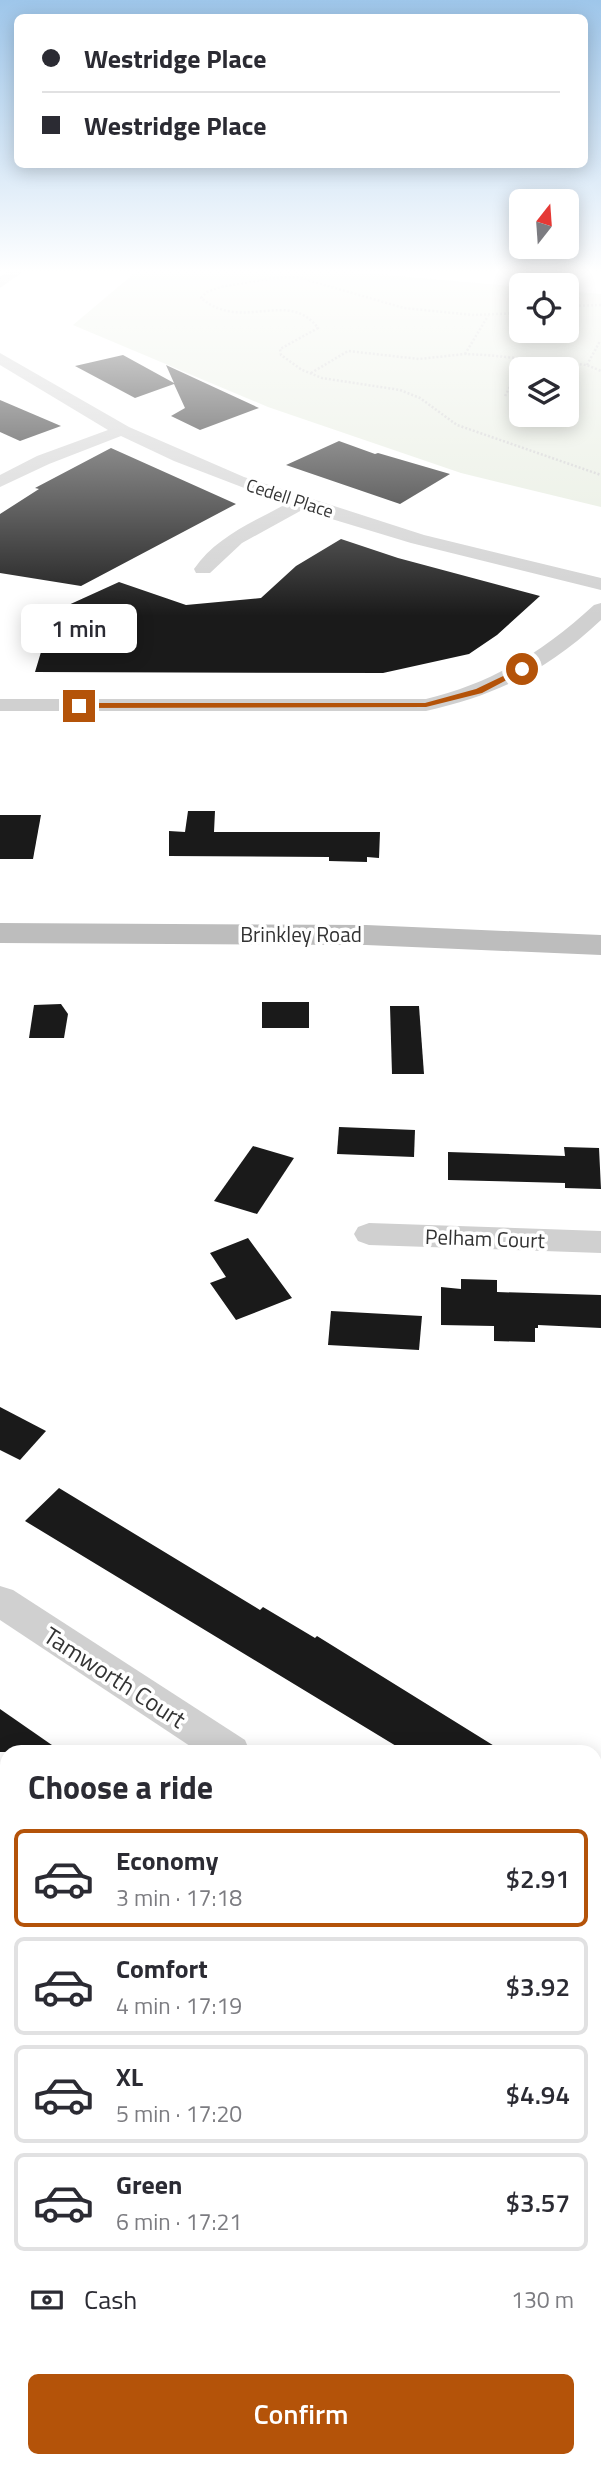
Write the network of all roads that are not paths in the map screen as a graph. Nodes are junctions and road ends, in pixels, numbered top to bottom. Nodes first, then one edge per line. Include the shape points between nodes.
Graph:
1 (48, 386) edge
2 (122, 430) junction
3 (0, 482) edge
4 (302, 503) junction
5 (203, 569) dead end
6 (601, 584) edge
7 (601, 609) edge
8 (0, 705) edge
9 (0, 933) edge
10 (601, 945) edge
11 (369, 1234) dead end
12 (601, 1242) edge
13 (0, 1601) edge
14 (220, 1745) edge

1 - 2 street, Cedell Place
2 - 3 street
2 - 4 street, Cedell Place
4 - 5 street via 229,544
4 - 6 street, Cedell Place via 445,547
7 - 8 street via 537,661 479,691 426,705
9 - 10 main road, Brinkley Road via 366,935
11 - 12 street, Pelham Court
13 - 14 street, Tamworth Court

